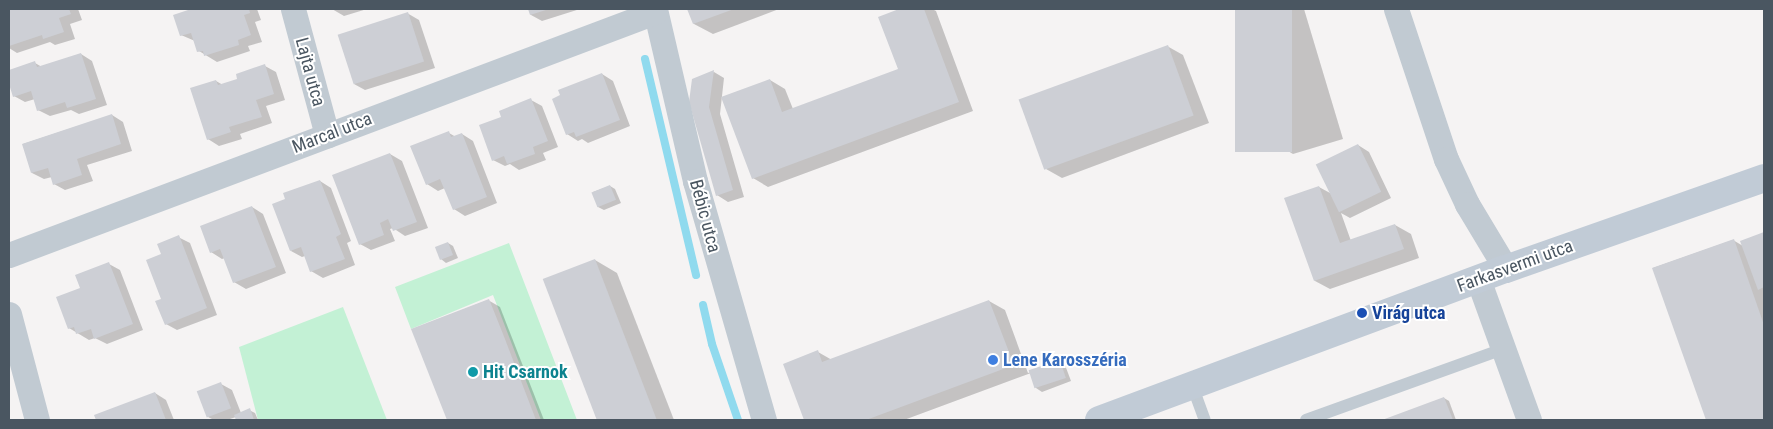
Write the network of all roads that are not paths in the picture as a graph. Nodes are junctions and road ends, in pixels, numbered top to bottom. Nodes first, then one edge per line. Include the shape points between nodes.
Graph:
1 (293, 9) edge
2 (1396, 9) edge
3 (655, 10) edge
4 (327, 135) junction
5 (1764, 178) edge
6 (9, 255) edge
7 (1506, 269) junction
8 (1478, 279) junction
9 (9, 314) edge
10 (1503, 349) junction
11 (1192, 385) junction
12 (37, 420) edge
13 (764, 420) edge
14 (1099, 420) edge
15 (1205, 420) edge
16 (1306, 420) edge
17 (1529, 420) edge

1 - 4 street, Lajta utca
2 - 7 street via 1446,159 1467,204
3 - 4 street, Marcal utca
3 - 13 street, Bébic utca via 695,180
4 - 6 street, Marcal utca
5 - 7 street, Farkasvermi utca
7 - 8 street, Farkasvermi utca
8 - 10 street
8 - 11 street, Farkasvermi utca
9 - 12 street
10 - 16 lane
10 - 17 street
11 - 14 street, Farkasvermi utca
11 - 15 lane

